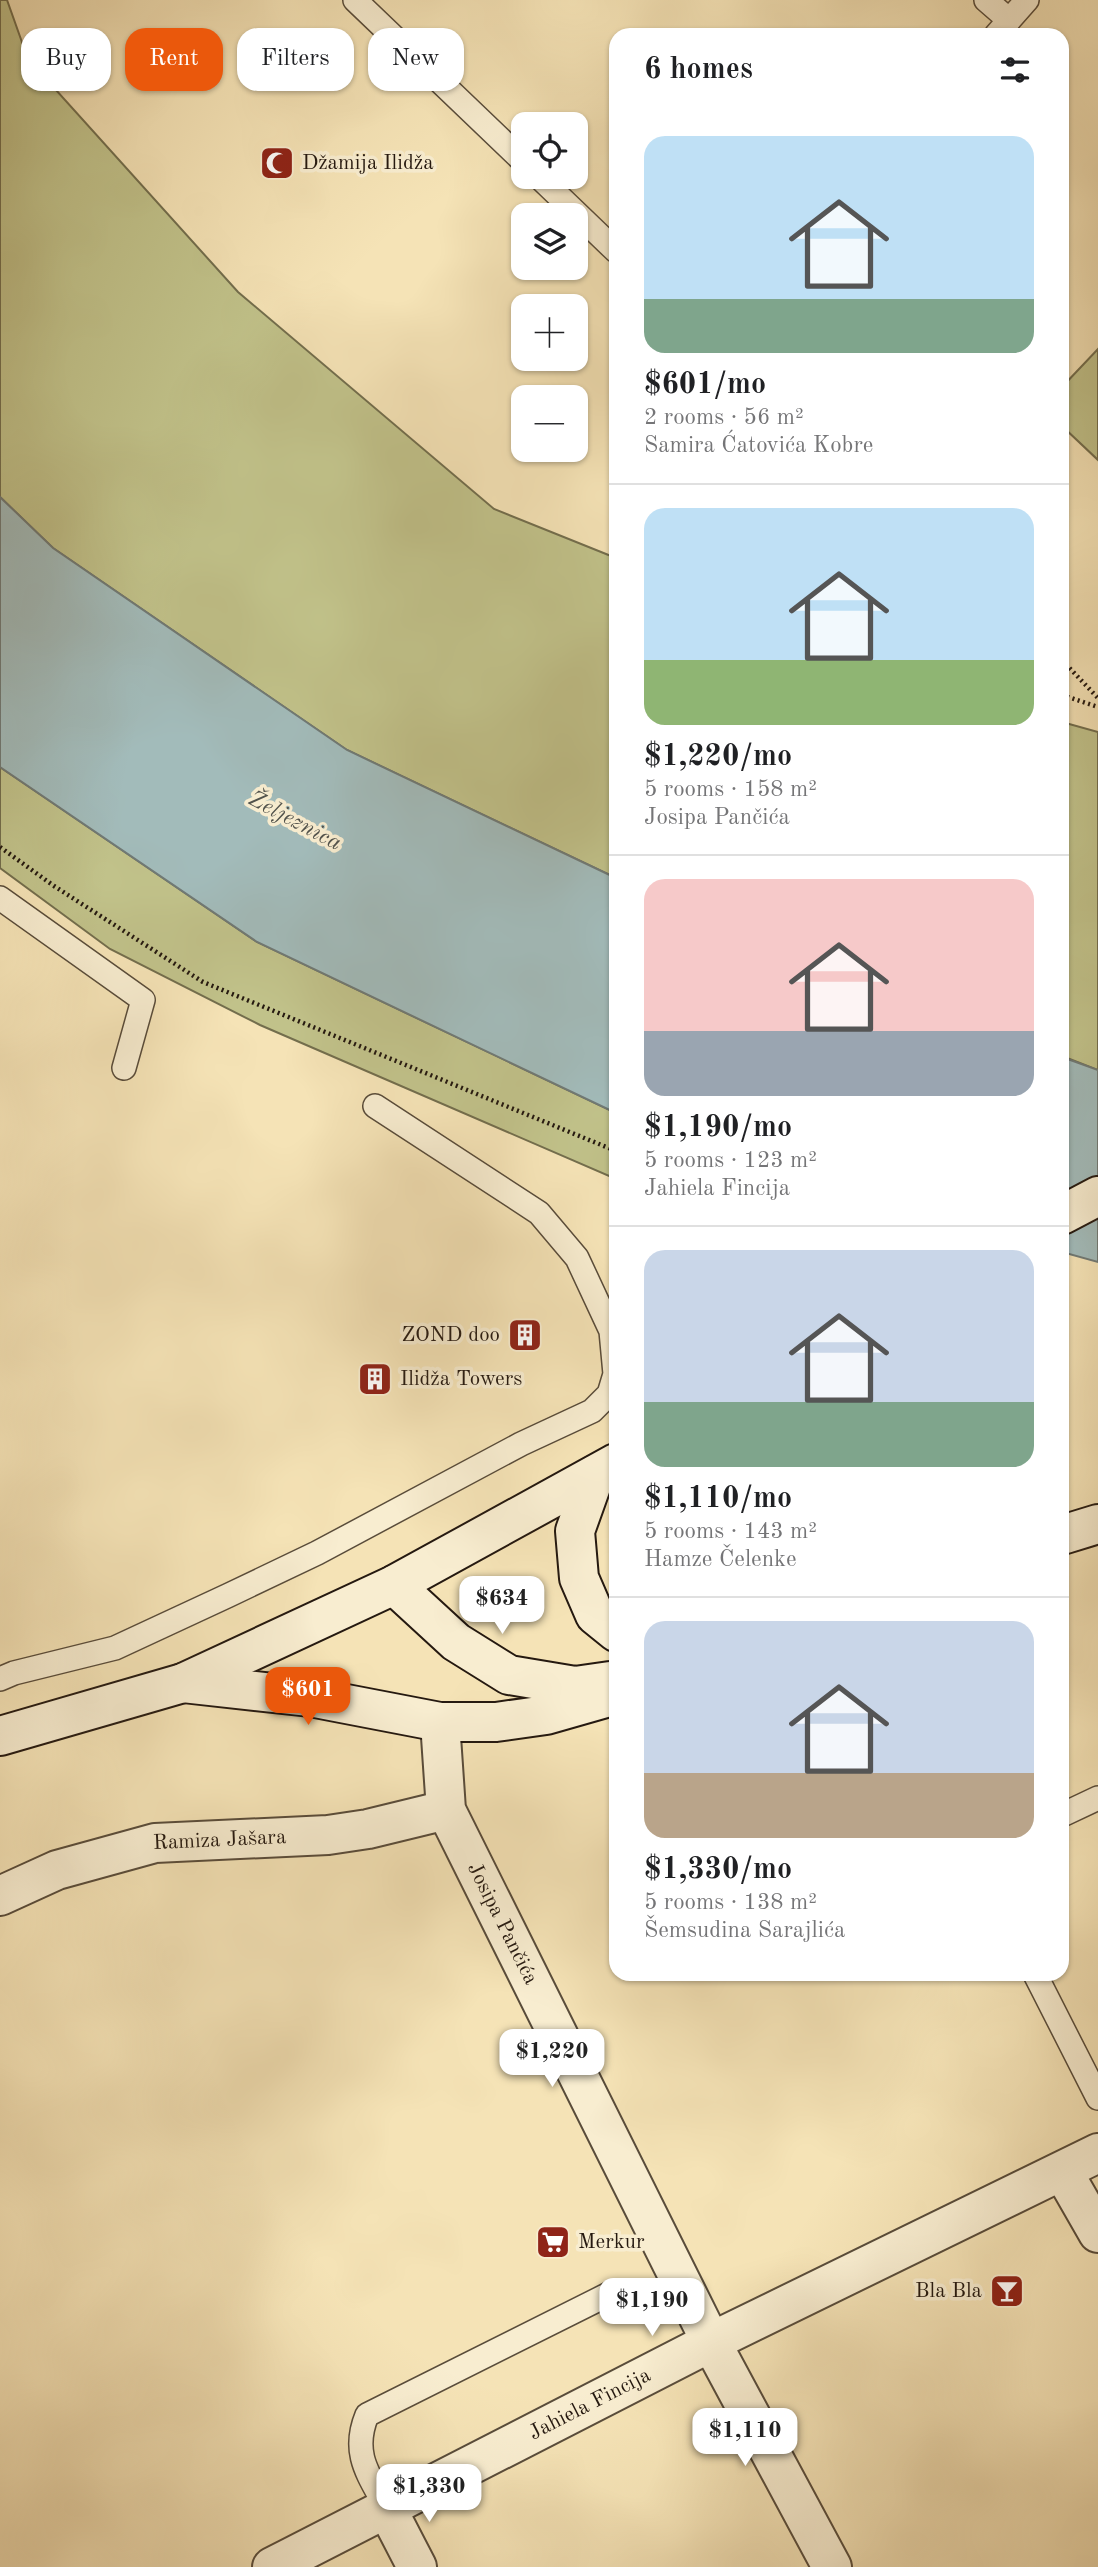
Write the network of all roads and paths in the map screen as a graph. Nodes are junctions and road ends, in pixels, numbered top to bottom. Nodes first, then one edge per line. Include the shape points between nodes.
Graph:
1 (355, 0) edge
2 (986, 0) edge
3 (1027, 0) edge
4 (1003, 28) edge
5 (511, 150) edge
6 (551, 189) edge
7 (609, 244) edge
8 (1069, 667) edge
9 (1069, 697) edge
10 (1098, 698) edge
11 (1098, 707) edge
12 (0, 848) edge
13 (0, 898) edge
14 (124, 1068) dead end
15 (376, 1106) dead end
16 (609, 1148) edge
17 (1098, 1196) edge
18 (1069, 1211) edge
19 (609, 1327) edge
20 (609, 1394) edge
21 (605, 1469) edge
22 (1098, 1524) edge
23 (1069, 1533) edge
24 (394, 1585) junction
25 (609, 1626) edge
26 (0, 1679) edge
27 (609, 1682) edge
28 (184, 1683) junction
29 (609, 1697) edge
30 (440, 1722) junction
31 (10, 1726) edge
32 (1098, 1798) edge
33 (446, 1810) junction
34 (1069, 1812) edge
35 (0, 1896) edge
36 (1040, 1981) edge
37 (1088, 2056) edge
38 (1098, 2098) edge
39 (1098, 2153) edge
40 (1063, 2172) junction
41 (1098, 2233) edge
42 (613, 2292) dead end
43 (711, 2342) junction
44 (387, 2509) junction
45 (272, 2567) edge
46 (417, 2567) edge
47 (832, 2567) edge

1 - 5 lane
2 - 4 lane
3 - 4 lane
6 - 7 lane
8 - 10 path
9 - 11 path
12 - 16 path via 203,982
13 - 14 lane via 143,1000
15 - 19 lane via 538,1213 578,1258
17 - 18 street
20 - 26 lane via 592,1411 317,1553 115,1648
21 - 24 street
21 - 25 street via 575,1531 579,1578 595,1615
22 - 23 street
24 - 27 street via 456,1642 509,1675 575,1686
24 - 28 street
28 - 30 street via 310,1698
28 - 31 street
29 - 30 street via 546,1715 496,1722
30 - 33 street, Josipa Pančića
32 - 34 lane
33 - 35 street, Ramiza Jašara via 328,1835 155,1843 57,1870
33 - 43 street, Josipa Pančića
36 - 37 lane
37 - 38 lane
39 - 40 street, Jahiela Fincija
40 - 41 street
40 - 43 street, Jahiela Fincija
42 - 44 lane via 368,2415 360,2432 360,2457
43 - 44 street, Jahiela Fincija
43 - 47 street, Josipa Pančića
44 - 45 street, Jahiela Fincija
44 - 46 street

